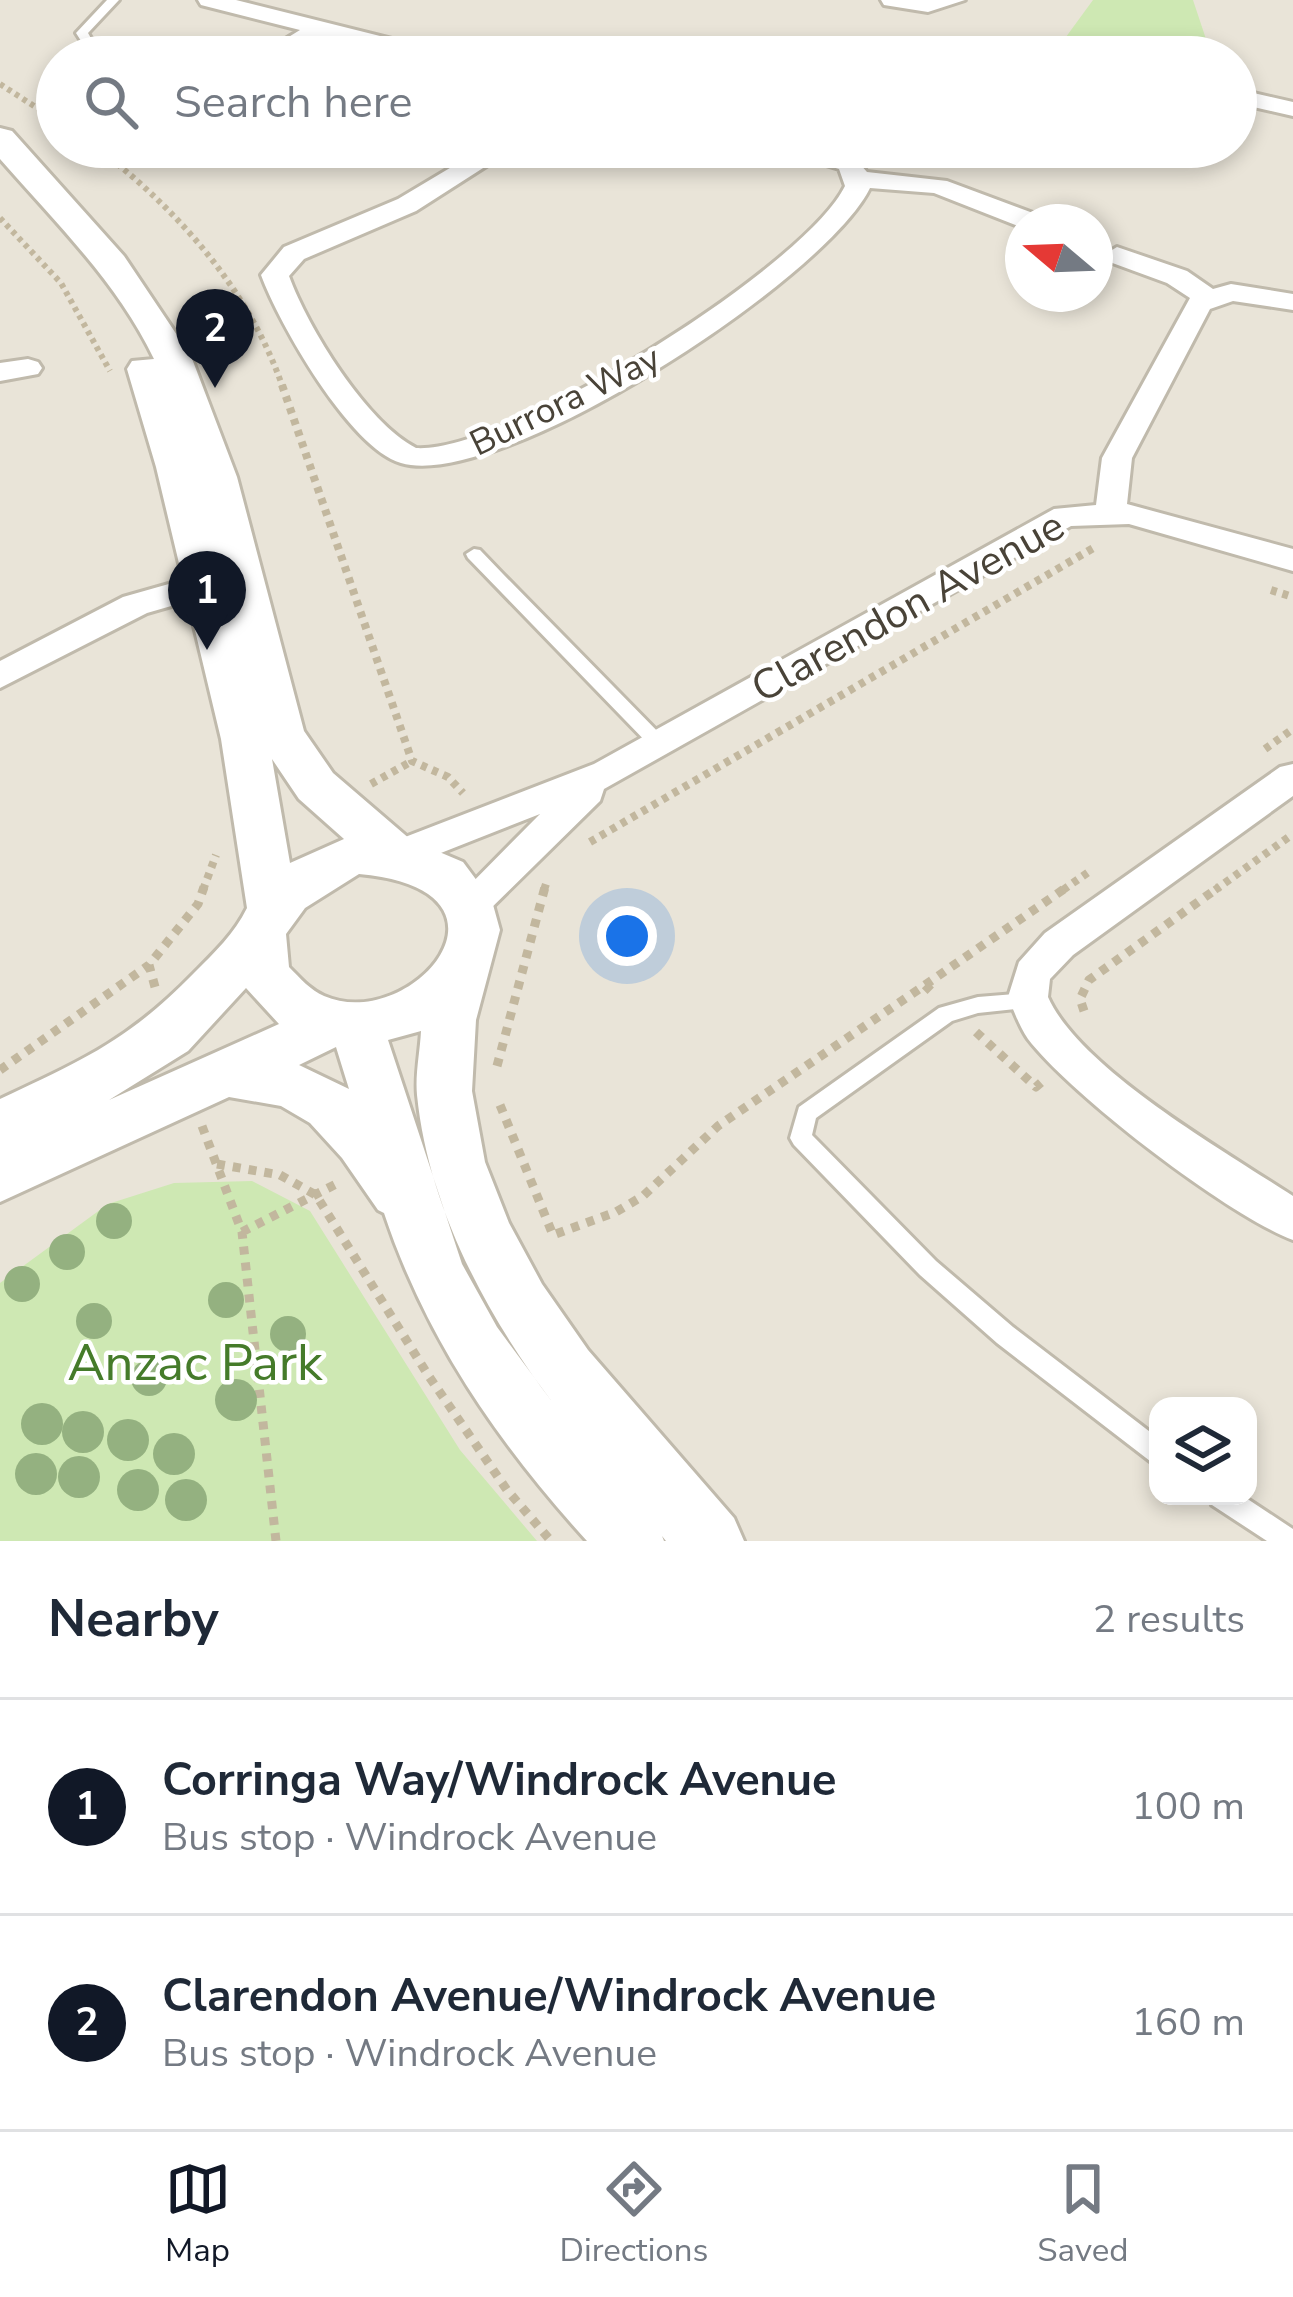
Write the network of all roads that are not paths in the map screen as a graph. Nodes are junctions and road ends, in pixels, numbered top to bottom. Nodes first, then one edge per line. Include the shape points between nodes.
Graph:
1 (113, 0) edge
2 (209, 0) edge
3 (892, 0) edge
4 (954, 0) edge
5 (321, 28) junction
6 (84, 36) edge
7 (306, 36) edge
8 (353, 36) edge
9 (1257, 101) edge
10 (1293, 109) edge
11 (0, 138) edge
12 (0, 168) edge
13 (468, 168) edge
14 (851, 168) edge
15 (859, 179) junction
16 (1005, 212) edge
17 (1117, 254) dead end
18 (1208, 298) junction
19 (1293, 302) edge
20 (1111, 528) junction
21 (473, 554) dead end
22 (1293, 560) edge
23 (223, 579) junction
24 (0, 676) edge
25 (660, 746) junction
26 (607, 773) junction
27 (1293, 777) edge
28 (396, 854) junction
29 (266, 923) junction
30 (470, 932) junction
31 (1028, 1001) junction
32 (345, 1024) junction
33 (226, 1072) junction
34 (0, 1126) edge
35 (0, 1176) edge
36 (411, 1210) junction
37 (1293, 1220) edge
38 (1149, 1446) edge
39 (1234, 1505) edge
40 (631, 1541) edge
41 (711, 1541) edge
42 (1289, 1541) edge

1 - 6 lane
2 - 5 street
3 - 4 street
5 - 7 street
5 - 8 street
9 - 10 street
11 - 23 street via 110,264 164,341 192,402
12 - 23 street via 131,332
13 - 15 street, Burrora Way via 407,205 294,253 275,275 328,371 383,440 407,455 464,452 704,332 819,237
14 - 15 street
15 - 16 street via 938,186
17 - 18 street
18 - 19 street via 1245,292
18 - 20 street via 1117,458
20 - 22 street, Clarendon Avenue via 1154,519
20 - 25 street, Clarendon Avenue via 1065,516 1039,528
21 - 25 lane
23 - 24 street via 135,605
23 - 28 street via 280,735 316,786
23 - 29 street
25 - 26 street, Clarendon Avenue
26 - 28 street, Clarendon Avenue
26 - 30 street, Clarendon Avenue
27 - 31 street via 1059,944 1037,964
28 - 29 street via 323,864 294,882
28 - 30 street via 455,881
29 - 32 street via 263,968 278,993 303,1012
29 - 34 street via 169,1035 117,1070
30 - 32 street via 452,985 425,1006 391,1020
30 - 41 street via 449,1021 450,1129 481,1230 524,1313 578,1389
31 - 37 street via 1049,1040 1116,1097
31 - 38 lane via 946,1014 806,1113 802,1138 928,1268
32 - 33 street
32 - 36 street via 383,1098
33 - 35 street
33 - 36 street via 280,1078 310,1091 338,1113
36 - 40 street via 463,1330
39 - 42 lane

